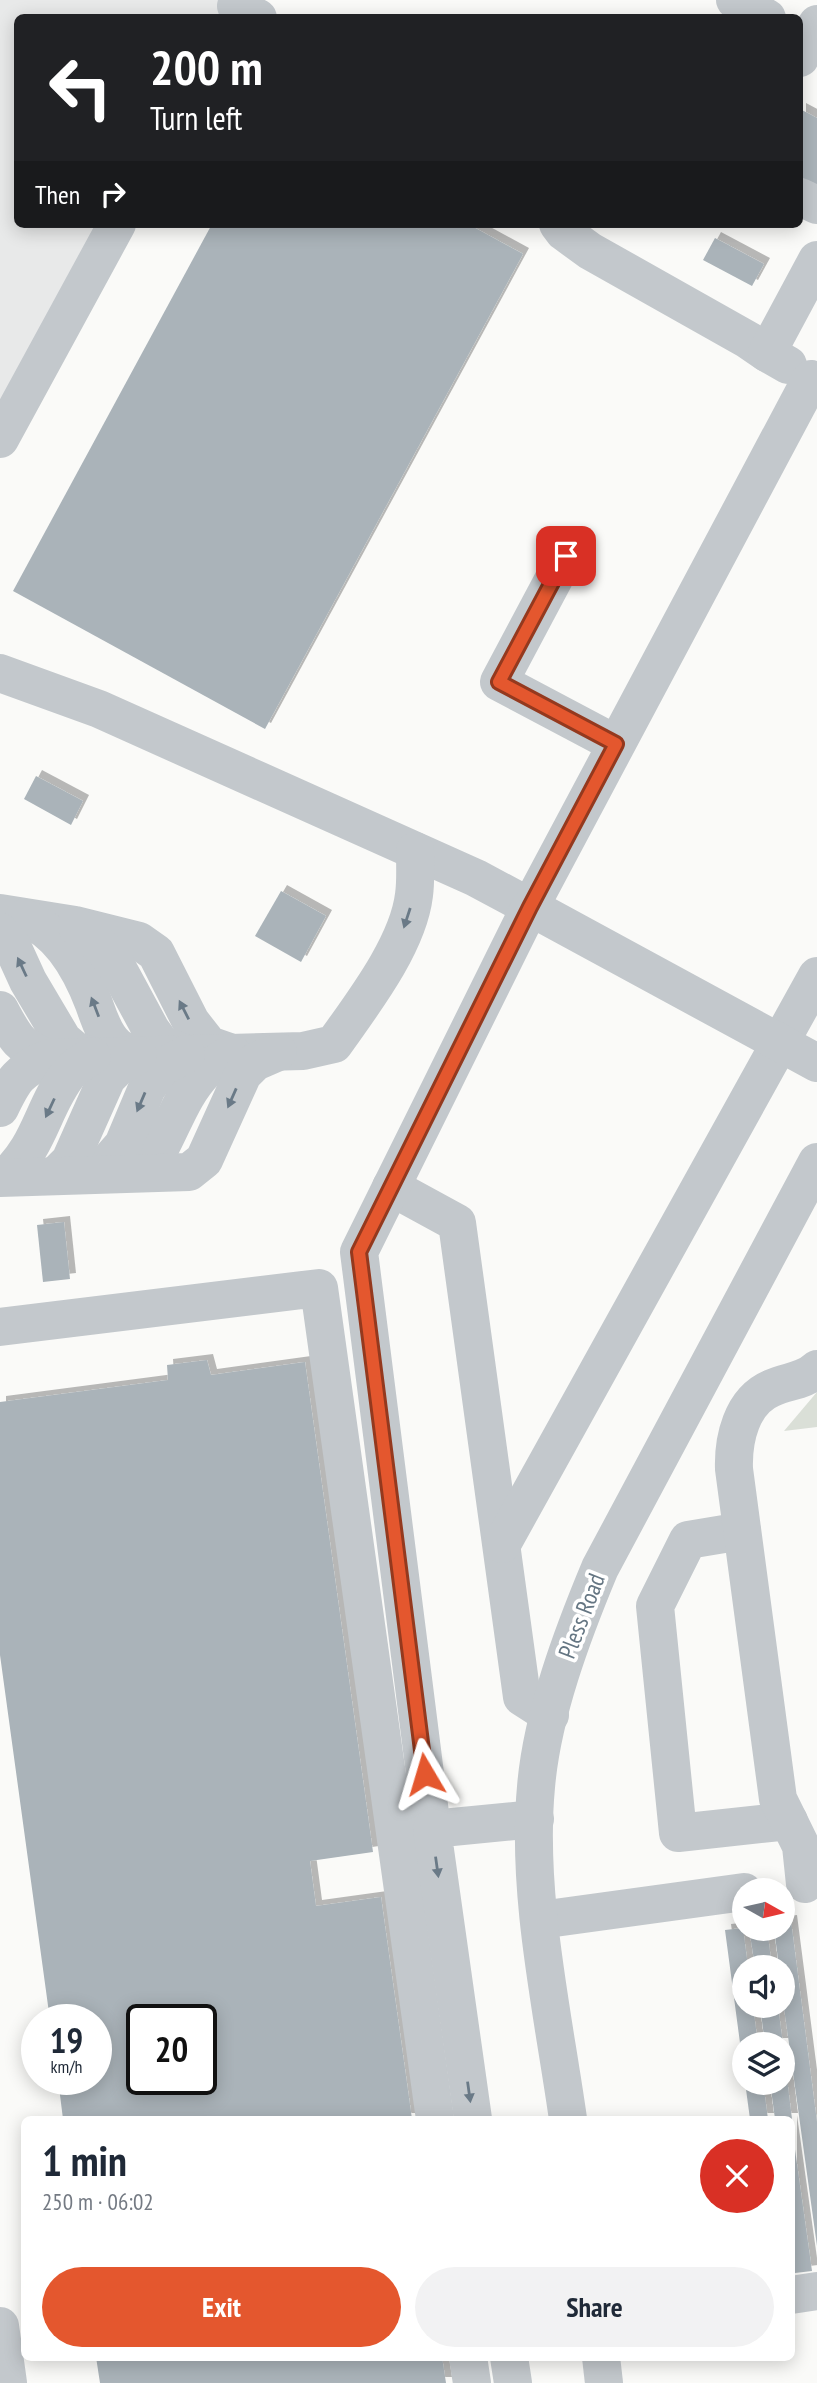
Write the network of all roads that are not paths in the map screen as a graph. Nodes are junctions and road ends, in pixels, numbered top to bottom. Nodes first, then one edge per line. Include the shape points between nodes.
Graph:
1 (735, 0) edge
2 (760, 14) edge
3 (817, 24) edge
4 (803, 52) edge
5 (115, 228) edge
6 (561, 228) edge
7 (817, 260) edge
8 (767, 353) junction
9 (814, 380) edge
10 (0, 439) edge
11 (566, 556) dead end
12 (0, 673) edge
13 (616, 744) junction
14 (415, 851) junction
15 (530, 907) junction
16 (5, 920) edge
17 (75, 925) junction
18 (817, 976) edge
19 (0, 1010) edge
20 (780, 1042) junction
21 (278, 1052) junction
22 (232, 1053) junction
23 (186, 1054) junction
24 (138, 1055) junction
25 (92, 1056) junction
26 (48, 1058) junction
27 (817, 1063) edge
28 (0, 1108) edge
29 (817, 1162) edge
30 (144, 1173) junction
31 (73, 1176) junction
32 (3, 1178) edge
33 (391, 1187) junction
34 (0, 1327) edge
35 (817, 1368) edge
36 (742, 1531) junction
37 (502, 1544) junction
38 (550, 1715) junction
39 (535, 1819) junction
40 (789, 1821) junction
41 (432, 1829) junction
42 (811, 1883) edge
43 (732, 1894) edge
44 (540, 1920) junction
45 (435, 2116) edge
46 (473, 2116) edge
47 (568, 2116) edge
48 (817, 2291) edge
49 (795, 2294) edge
50 (0, 2326) edge
51 (469, 2361) edge
52 (510, 2361) edge
53 (601, 2361) edge
54 (8, 2383) edge
55 (472, 2383) edge
56 (513, 2383) edge
57 (604, 2383) edge

1 - 2 street
3 - 4 street
5 - 10 street
6 - 8 street via 590,251
7 - 8 street
8 - 9 street
9 - 13 street
11 - 13 street via 499,682
12 - 14 street via 99,709
13 - 15 street
14 - 15 street
14 -> 21 street via 414,896 400,941 365,1001 334,1044
15 - 20 street
15 - 33 street
16 - 17 street
24 -> 16 street via 117,1047 102,1026 81,972 52,934 35,922
25 -> 16 street via 63,1040 12,946
22 -> 17 street via 209,1045 191,1022 156,953 139,941
17 - 23 street via 103,948 117,967 162,1045
18 - 20 street
19 - 26 street via 17,1040
20 - 27 street
20 - 37 street
21 - 22 street
21 -> 30 street via 255,1062 243,1074 204,1160 189,1171
22 - 23 street
22 - 30 street via 207,1069 192,1086 157,1158
23 - 24 street
23 -> 31 street via 161,1068 147,1088 123,1144 109,1161
24 - 25 street
24 - 31 street via 107,1078 71,1161
25 - 26 street
25 -> 32 street via 71,1070 36,1140
26 - 28 street via 27,1067 12,1083
29 - 38 street, Pless Road via 600,1568 579,1616
30 - 31 street
31 - 32 street
33 - 37 street via 457,1223
33 - 41 street via 359,1252
34 - 45 street via 319,1288
35 - 36 street via 811,1375 769,1389 752,1404 740,1424 733,1446
36 - 40 street via 778,1799
36 - 40 street via 688,1539 655,1606 678,1833
37 - 38 street via 522,1697
38 - 39 street, Pless Road via 536,1786
39 - 41 street
39 - 44 street, Pless Road
40 - 42 street
41 -> 46 street
43 - 44 street
44 - 47 street, Pless Road
48 - 49 street
50 - 54 street
51 - 55 street
52 - 56 street
53 - 57 street

